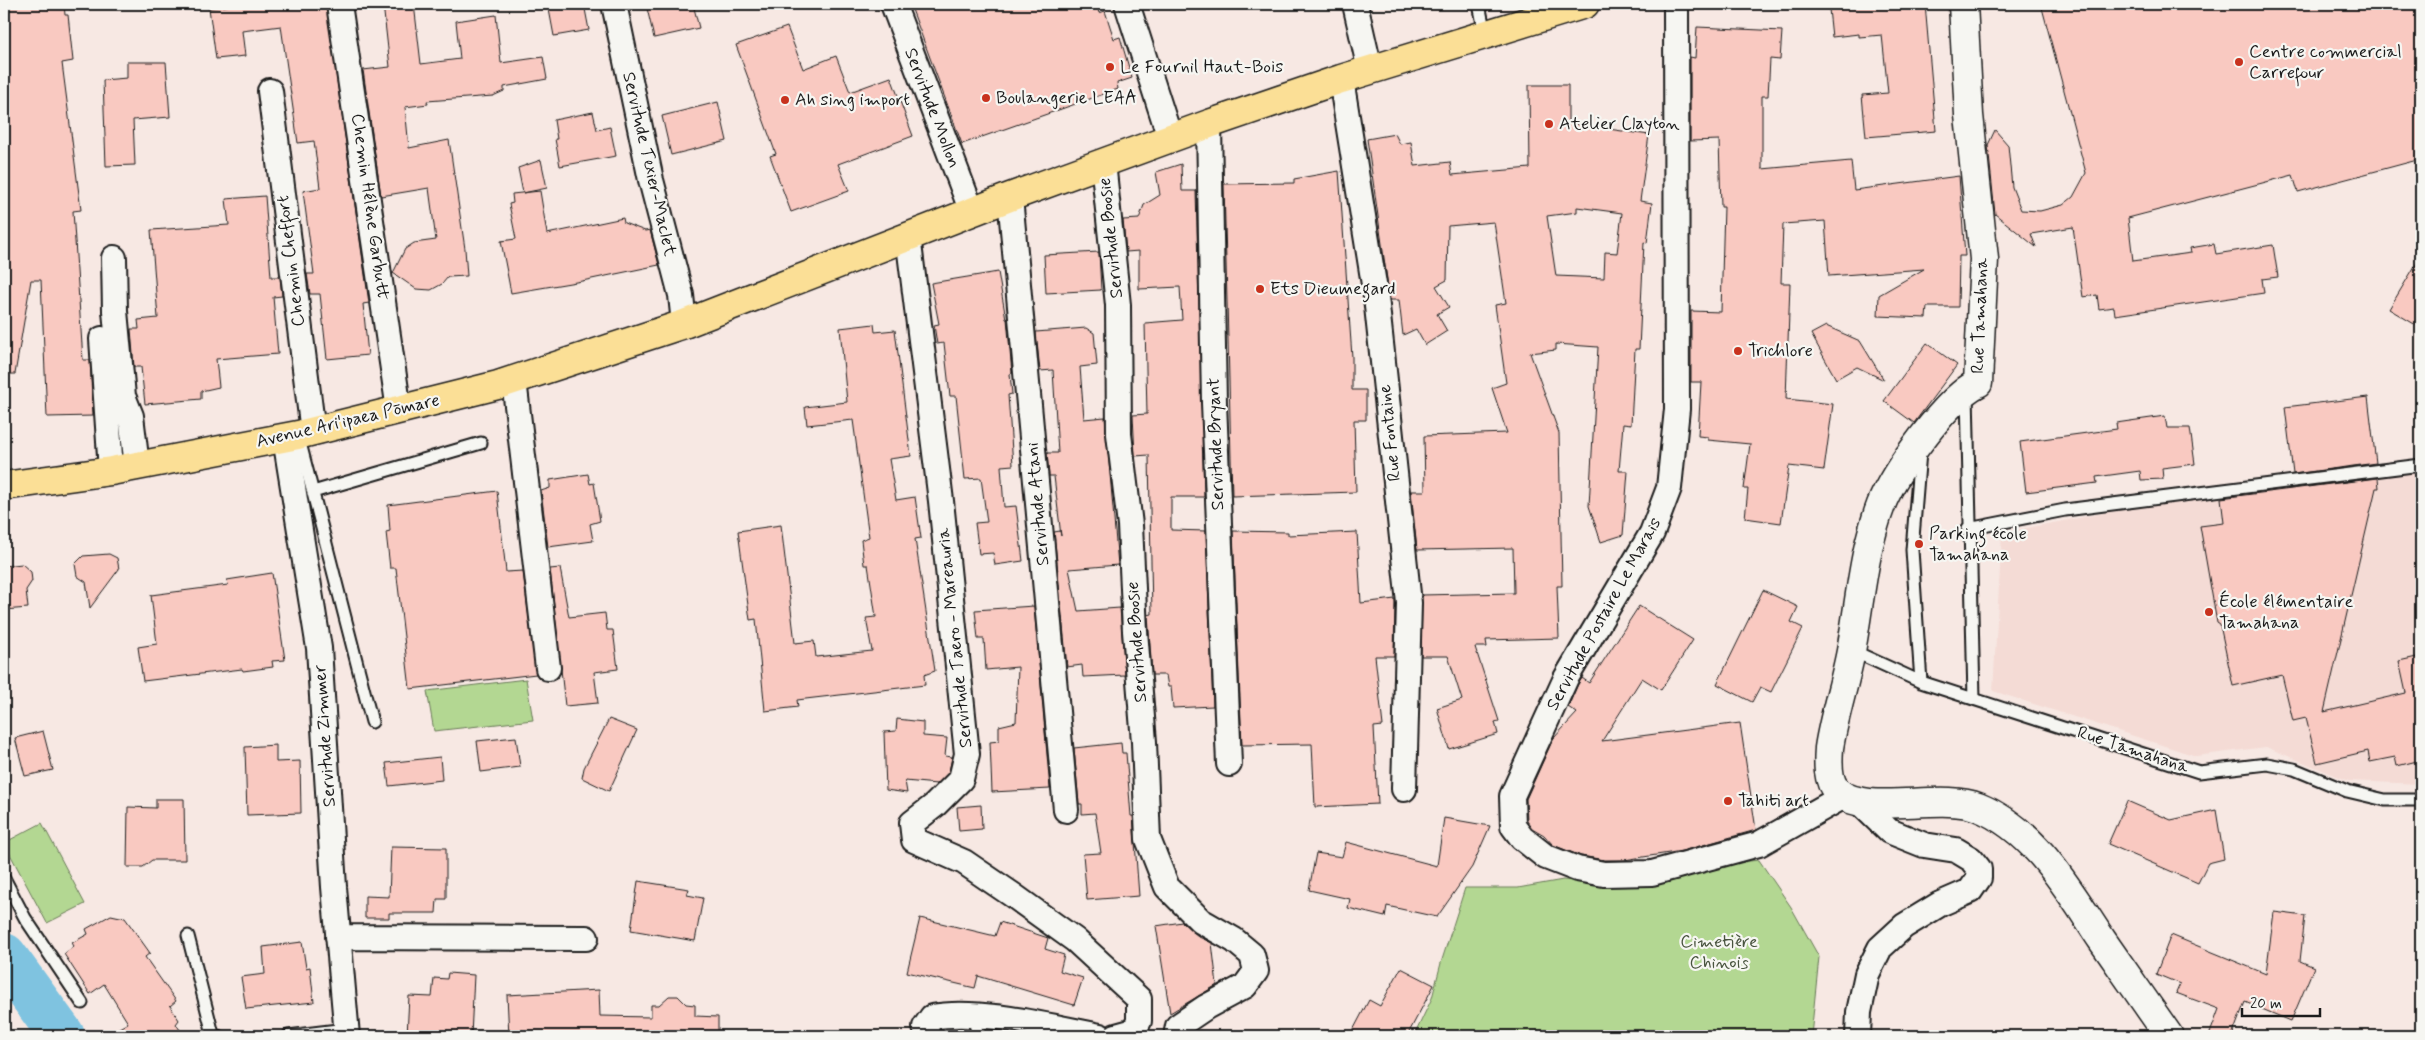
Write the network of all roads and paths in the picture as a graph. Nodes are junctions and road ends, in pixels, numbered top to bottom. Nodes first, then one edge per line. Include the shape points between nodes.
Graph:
1 (339, 4) edge
2 (614, 4) edge
3 (893, 4) edge
4 (1127, 4) edge
5 (1355, 4) edge
6 (1479, 4) edge
7 (1585, 4) edge
8 (1676, 4) edge
9 (1963, 4) edge
10 (1485, 34) junction
11 (1370, 70) junction
12 (1341, 79) junction
13 (270, 91) dead end
14 (1209, 124) junction
15 (1170, 138) junction
16 (1103, 162) junction
17 (1010, 197) junction
18 (972, 212) junction
19 (908, 236) junction
20 (106, 260) dead end
21 (684, 324) junction
22 (514, 380) junction
23 (1966, 389) junction
24 (399, 410) junction
25 (298, 435) junction
26 (481, 443) dead end
27 (1920, 443) junction
28 (2421, 465) edge
29 (124, 469) junction
30 (4, 486) edge
31 (313, 492) junction
32 (1968, 528) junction
33 (1851, 650) junction
34 (548, 668) dead end
35 (1921, 682) junction
36 (1974, 699) junction
37 (372, 722) dead end
38 (1229, 764) dead end
39 (1404, 790) dead end
40 (1851, 799) junction
41 (2421, 800) edge
42 (1066, 810) dead end
43 (4, 878) edge
44 (188, 936) dead end
45 (338, 937) junction
46 (586, 938) dead end
47 (82, 1003) dead end
48 (975, 1026) edge
49 (347, 1033) edge
50 (218, 1036) edge
51 (288, 1036) edge
52 (928, 1036) edge
53 (1100, 1036) edge
54 (1116, 1036) edge
55 (1176, 1036) edge
56 (1858, 1036) edge
57 (2169, 1036) edge

1 - 24 street, Chemin Hélène Garbutt
2 - 21 street, Servitude Texier-Maclet
3 - 18 street, Servitude Mollon
4 - 15 street
5 - 11 street
6 - 10 lane
7 - 10 main road, Avenue Ari'ipaea Pōmare
8 - 40 street, Servitude Postaire Le Marais via 1677,409 1669,488 1652,533 1566,678 1512,796 1513,826 1522,838 1546,857 1577,869 1604,874 1652,874 1758,844
9 - 23 street, Rue Tamahana via 1968,115 1984,259 1978,383
10 - 11 main road, Avenue Ari'ipaea Pōmare
11 - 12 main road, Avenue Ari'ipaea Pōmare
12 - 14 main road, Avenue Ari'ipaea Pōmare
12 - 39 street, Rue Fontaine via 1376,297 1409,603
13 - 25 street, Chemin Cheffort
14 - 15 main road, Avenue Ari'ipaea Pōmare
14 - 38 street, Servitude Bryant via 1214,403
15 - 16 main road, Avenue Ari'ipaea Pōmare
16 - 17 main road, Avenue Ari'ipaea Pōmare
16 - 55 street, Servitude Boosie via 1118,305 1119,434 1130,525 1148,839 1167,887 1201,921 1252,955 1256,971 1245,986 1178,1026
17 - 18 main road, Avenue Ari'ipaea Pōmare
17 - 42 street, Servitude Atani
18 - 19 main road, Avenue Ari'ipaea Pōmare
19 - 21 main road, Avenue Ari'ipaea Pōmare
19 - 54 street, Servitude Taero - Mareauria via 941,501 967,754 961,779 912,823 914,840 964,862 1014,896 1075,940 1139,999 1139,1021 1134,1032
20 - 29 street
21 - 22 main road, Avenue Ari'ipaea Pōmare
22 - 24 main road, Avenue Ari'ipaea Pōmare
22 - 34 street
23 - 27 street, Rue Tamahana
23 - 32 lane
24 - 25 main road, Avenue Ari'ipaea Pōmare
25 - 29 main road, Avenue Ari'ipaea Pōmare
25 - 31 lane
25 - 45 street, Servitude Zimmer via 319,648
26 - 31 lane
27 - 33 street, Rue Tamahana via 1900,468 1882,504 1871,539
27 - 35 lane via 1912,550
28 - 32 lane via 2065,510
29 - 30 main road, Avenue Ari'ipaea Pōmare
31 - 37 lane
32 - 36 lane
33 - 35 lane, Rue Tamahana
33 - 40 street, Rue Tamahana via 1829,749 1830,779 1836,790
35 - 36 lane, Rue Tamahana
36 - 41 lane, Rue Tamahana via 2199,772 2267,764 2294,769 2347,791 2385,800
40 - 56 street via 1889,831 1924,845 1956,850 1971,859 1979,869 1979,878 1970,891 1940,904 1904,926 1880,948 1867,974
40 - 57 street via 1875,803 1940,802 1976,806 2009,822 2046,859
43 - 47 lane via 25,918
44 - 50 lane via 213,1034
45 - 46 street
45 - 49 street, Servitude Zimmer
48 - 52 street via 949,1014 932,1017 925,1027
48 - 53 street
49 - 51 lane

